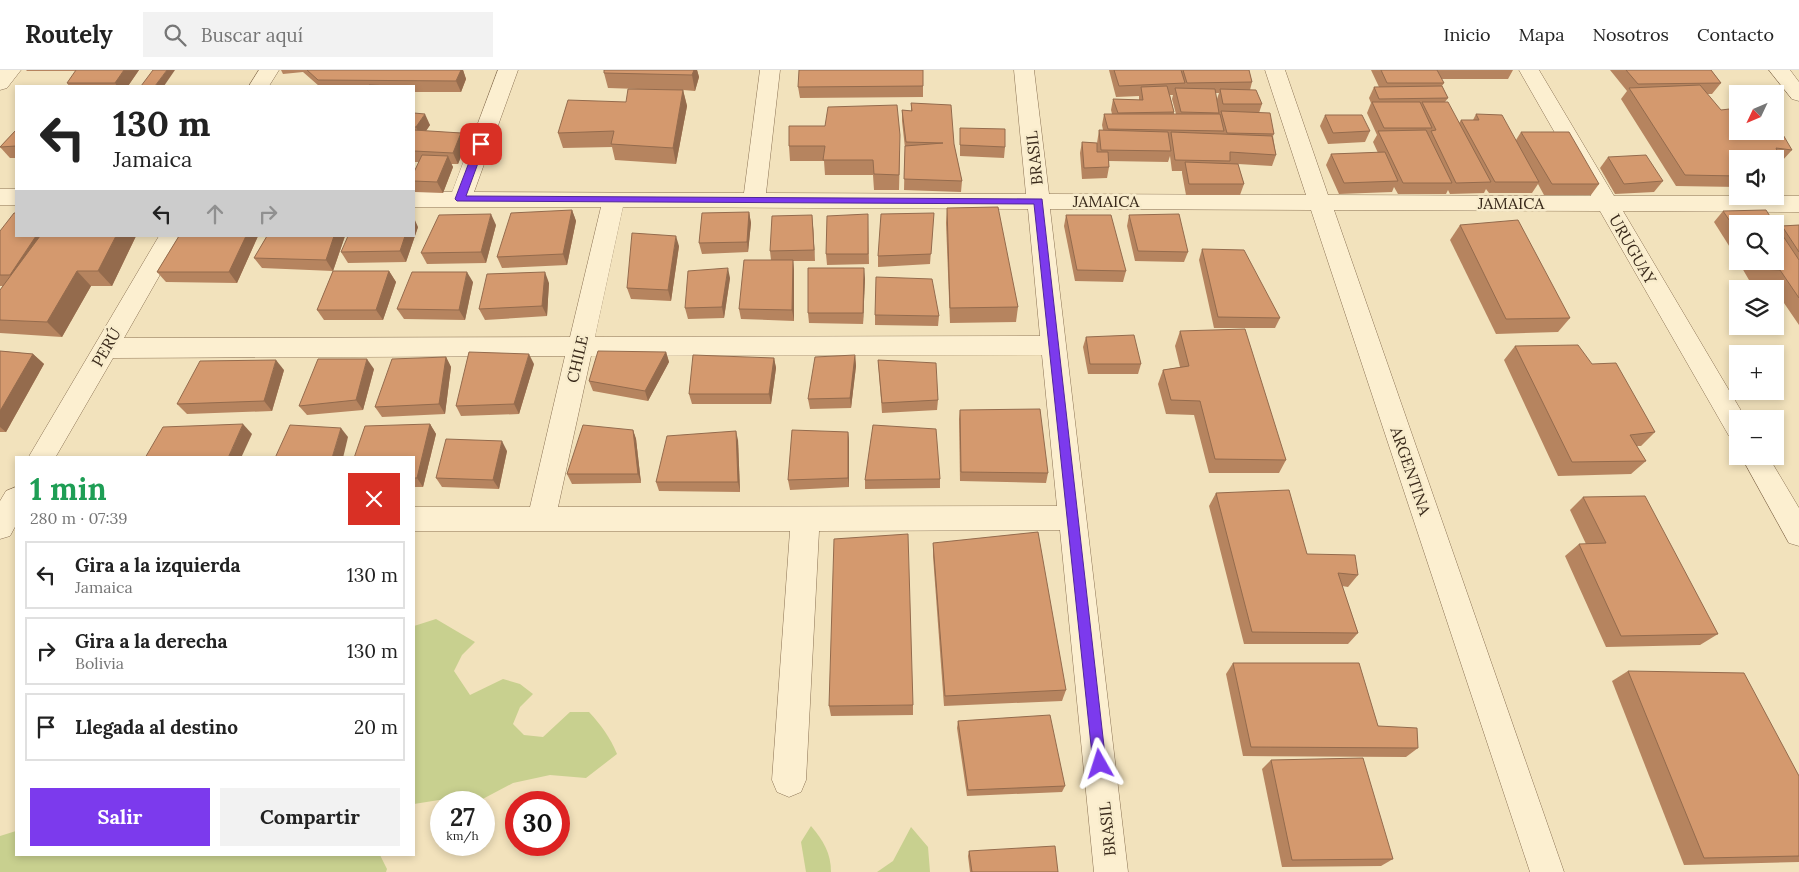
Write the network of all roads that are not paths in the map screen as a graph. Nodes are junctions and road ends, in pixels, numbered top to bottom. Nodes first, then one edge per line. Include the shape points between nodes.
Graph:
1 (11, 70) edge
2 (269, 70) edge
3 (508, 70) edge
4 (770, 70) edge
5 (1024, 70) edge
6 (1275, 70) edge
7 (1529, 70) edge
8 (1779, 70) edge
9 (0, 84) edge
10 (260, 85) edge
11 (1799, 95) edge
12 (0, 197) edge
13 (15, 197) edge
14 (415, 199) edge
15 (460, 199) junction
16 (614, 199) junction
17 (754, 200) junction
18 (1039, 201) junction
19 (1320, 202) junction
20 (1606, 203) junction
21 (1799, 204) edge
22 (170, 237) edge
23 (1054, 345) junction
24 (580, 346) junction
25 (105, 348) junction
26 (1729, 413) edge
27 (42, 456) edge
28 (1759, 465) edge
29 (805, 518) junction
30 (1073, 518) junction
31 (415, 519) edge
32 (541, 519) junction
33 (1799, 534) edge
34 (789, 780) dead end
35 (1111, 872) edge
36 (1547, 872) edge

1 - 9 street
2 - 10 street
3 - 15 street
4 - 17 street
5 - 18 street, BRASIL
6 - 19 street, ARGENTINA
7 - 20 street, URUGUAY
8 - 11 street
12 - 13 street
14 - 15 street, JAMAICA
15 - 16 street, JAMAICA
16 - 17 street, JAMAICA
16 - 24 street, CHILE
17 - 18 street, JAMAICA
18 - 19 street, JAMAICA
18 - 23 street, BRASIL
19 - 20 street, JAMAICA
19 - 36 street, ARGENTINA
20 - 21 street, JAMAICA
20 - 26 street, URUGUAY
22 - 25 street, PERÚ
23 - 24 street
23 - 30 street, BRASIL
24 - 25 street
24 - 32 street, CHILE
25 - 27 street, PERÚ
28 - 33 street
29 - 30 street
29 - 32 street
29 - 34 street
30 - 35 street, BRASIL
31 - 32 street

